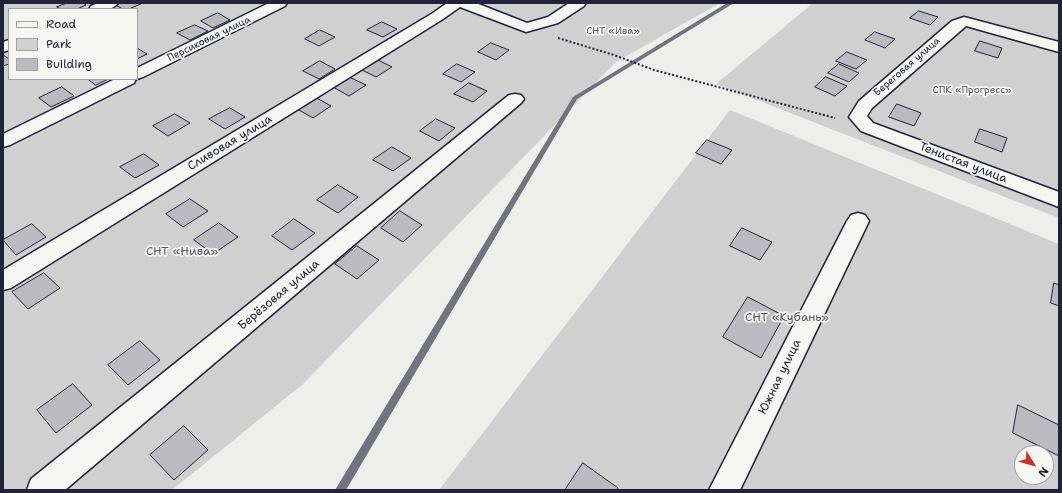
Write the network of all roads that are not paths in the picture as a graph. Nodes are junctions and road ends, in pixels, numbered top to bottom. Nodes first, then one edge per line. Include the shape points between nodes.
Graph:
1 (110, 3) edge
2 (280, 3) edge
3 (456, 3) edge
4 (463, 3) edge
5 (579, 3) edge
6 (98, 8) edge
7 (1059, 47) edge
8 (138, 74) edge
9 (126, 80) edge
10 (515, 99) dead end
11 (867, 127) joint
12 (3, 141) edge
13 (1059, 200) edge
14 (858, 221) dead end
15 (3, 281) edge
16 (42, 490) edge
17 (724, 490) edge

1 - 6 street
2 - 8 street, Персиковая улица
3 - 15 street, Сливовая улица
4 - 5 street via 526,28 553,20
7 - 11 street, Береговая улица via 974,23 957,24 865,105 858,117
9 - 12 street
10 - 16 street, Берёзовая улица
11 - 13 street, Тенистая улица
14 - 17 street, Южная улица

